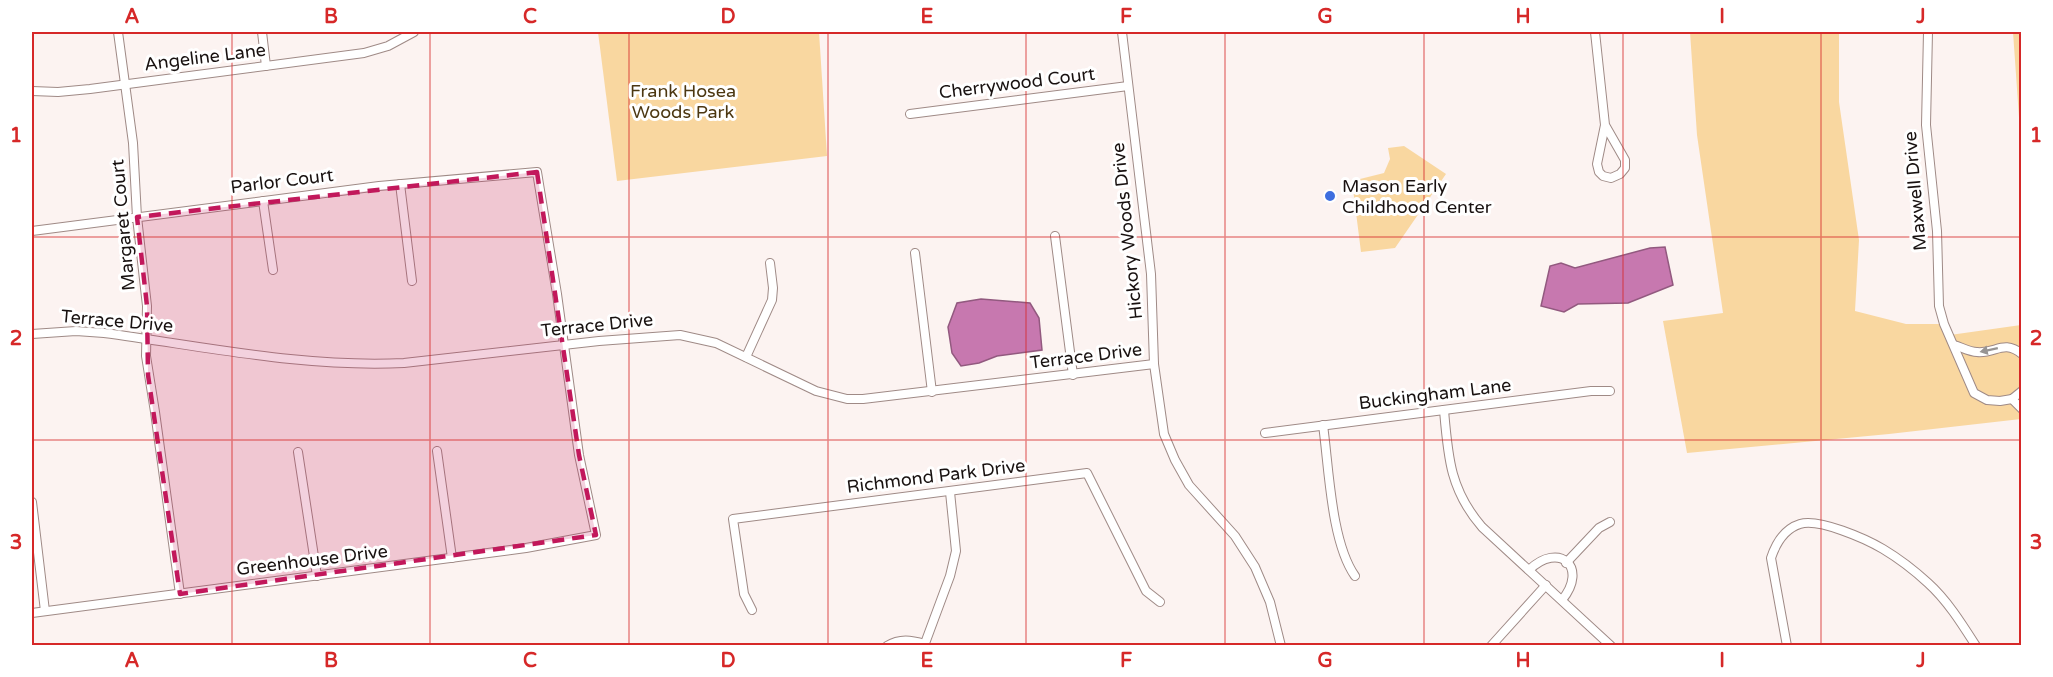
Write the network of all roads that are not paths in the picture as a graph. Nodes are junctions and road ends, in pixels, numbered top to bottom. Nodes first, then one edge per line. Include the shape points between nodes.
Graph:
1 (118, 32) edge
2 (262, 32) edge
3 (414, 32) edge
4 (1122, 32) edge
5 (1595, 32) edge
6 (1928, 32) edge
7 (266, 66) junction
8 (125, 84) junction
9 (1128, 86) junction
10 (32, 91) edge
11 (910, 114) dead end
12 (1605, 124) junction
13 (400, 184) junction
14 (263, 201) junction
15 (137, 217) junction
16 (32, 231) edge
17 (1055, 236) dead end
18 (915, 254) dead end
19 (770, 263) dead end
20 (273, 270) dead end
21 (412, 281) dead end
22 (32, 334) edge
23 (146, 339) junction
24 (565, 344) junction
25 (1954, 345) junction
26 (2022, 354) edge
27 (746, 357) junction
28 (1154, 364) junction
29 (1073, 375) junction
30 (1610, 391) dead end
31 (2022, 391) edge
32 (932, 392) junction
33 (2012, 399) junction
34 (1444, 410) junction
35 (2022, 410) edge
36 (1323, 425) junction
37 (1264, 433) dead end
38 (437, 451) dead end
39 (298, 452) dead end
40 (950, 492) junction
41 (32, 502) edge
42 (1610, 522) dead end
43 (452, 558) junction
44 (1566, 563) junction
45 (1529, 570) junction
46 (317, 576) junction
47 (1355, 576) dead end
48 (1546, 585) junction
49 (180, 594) junction
50 (1562, 600) junction
51 (1160, 602) dead end
52 (752, 609) dead end
53 (45, 611) junction
54 (32, 613) edge
55 (887, 645) edge
56 (924, 645) edge
57 (1281, 645) edge
58 (1491, 645) edge
59 (1611, 645) edge
60 (1787, 645) edge
61 (1976, 645) edge

1 - 8 street, Margaret Court
2 - 7 street
3 - 7 street, Angeline Lane via 364,53
4 - 9 street, Hickory Woods Drive
5 - 12 street
6 - 25 street, Maxwell Drive via 1926,125 1937,231 1939,306
7 - 8 street, Angeline Lane
8 - 10 street, Angeline Lane
8 - 15 street, Margaret Court
9 - 11 street, Cherrywood Court
9 - 28 street, Hickory Woods Drive via 1151,274
12 - 12 street via 1597,164 1599,172 1611,178 1625,168 1625,160
13 - 14 street, Parlor Court
13 - 21 street
13 - 24 street, Parlor Court via 537,172
14 - 15 street, Parlor Court
14 - 20 street
15 - 16 street, Parlor Court
15 - 23 street, Margaret Court via 147,306
17 - 29 street
18 - 32 street
19 - 27 street via 772,300
22 - 23 street, Terrace Drive via 76,331
23 - 24 street, Terrace Drive via 324,363 368,365
23 - 49 street, Margaret Court
24 - 27 street, Terrace Drive via 680,335 716,343
24 - 43 street, Greenhouse Drive via 579,455 596,535
26 -> 25 street via 2004,346 1975,352
25 - 33 street, Maxwell Drive via 1974,393 1987,400
27 - 32 street, Terrace Drive via 816,391 846,399
28 - 29 street, Terrace Drive
28 - 57 street, Hickory Woods Drive via 1160,417 1174,460 1189,485 1235,536 1255,567 1270,602
29 - 32 street, Terrace Drive
30 - 34 street, Buckingham Lane
31 - 33 street
33 - 35 street
34 - 36 street, Buckingham Lane
34 - 45 street via 1451,472 1463,502 1482,527
36 - 37 street, Buckingham Lane
36 - 47 street via 1339,538 1345,560
38 - 43 street
39 - 46 street
40 - 51 street, Richmond Park Drive via 1088,473 1146,591
40 - 52 street, Richmond Park Drive via 733,519 744,594
40 - 56 street via 956,551
41 - 53 street
42 - 44 street via 1599,528
43 - 46 street, Greenhouse Drive
44 - 45 street via 1547,557
44 - 50 street via 1574,579
45 - 48 street
46 - 49 street, Greenhouse Drive
48 - 50 street
48 - 58 street
49 - 53 street, Greenhouse Drive
50 - 59 street
53 - 54 street, Greenhouse Drive
55 - 56 street via 904,640
60 - 61 street via 1772,558 1786,531 1808,523 1826,526 1884,550 1928,584

